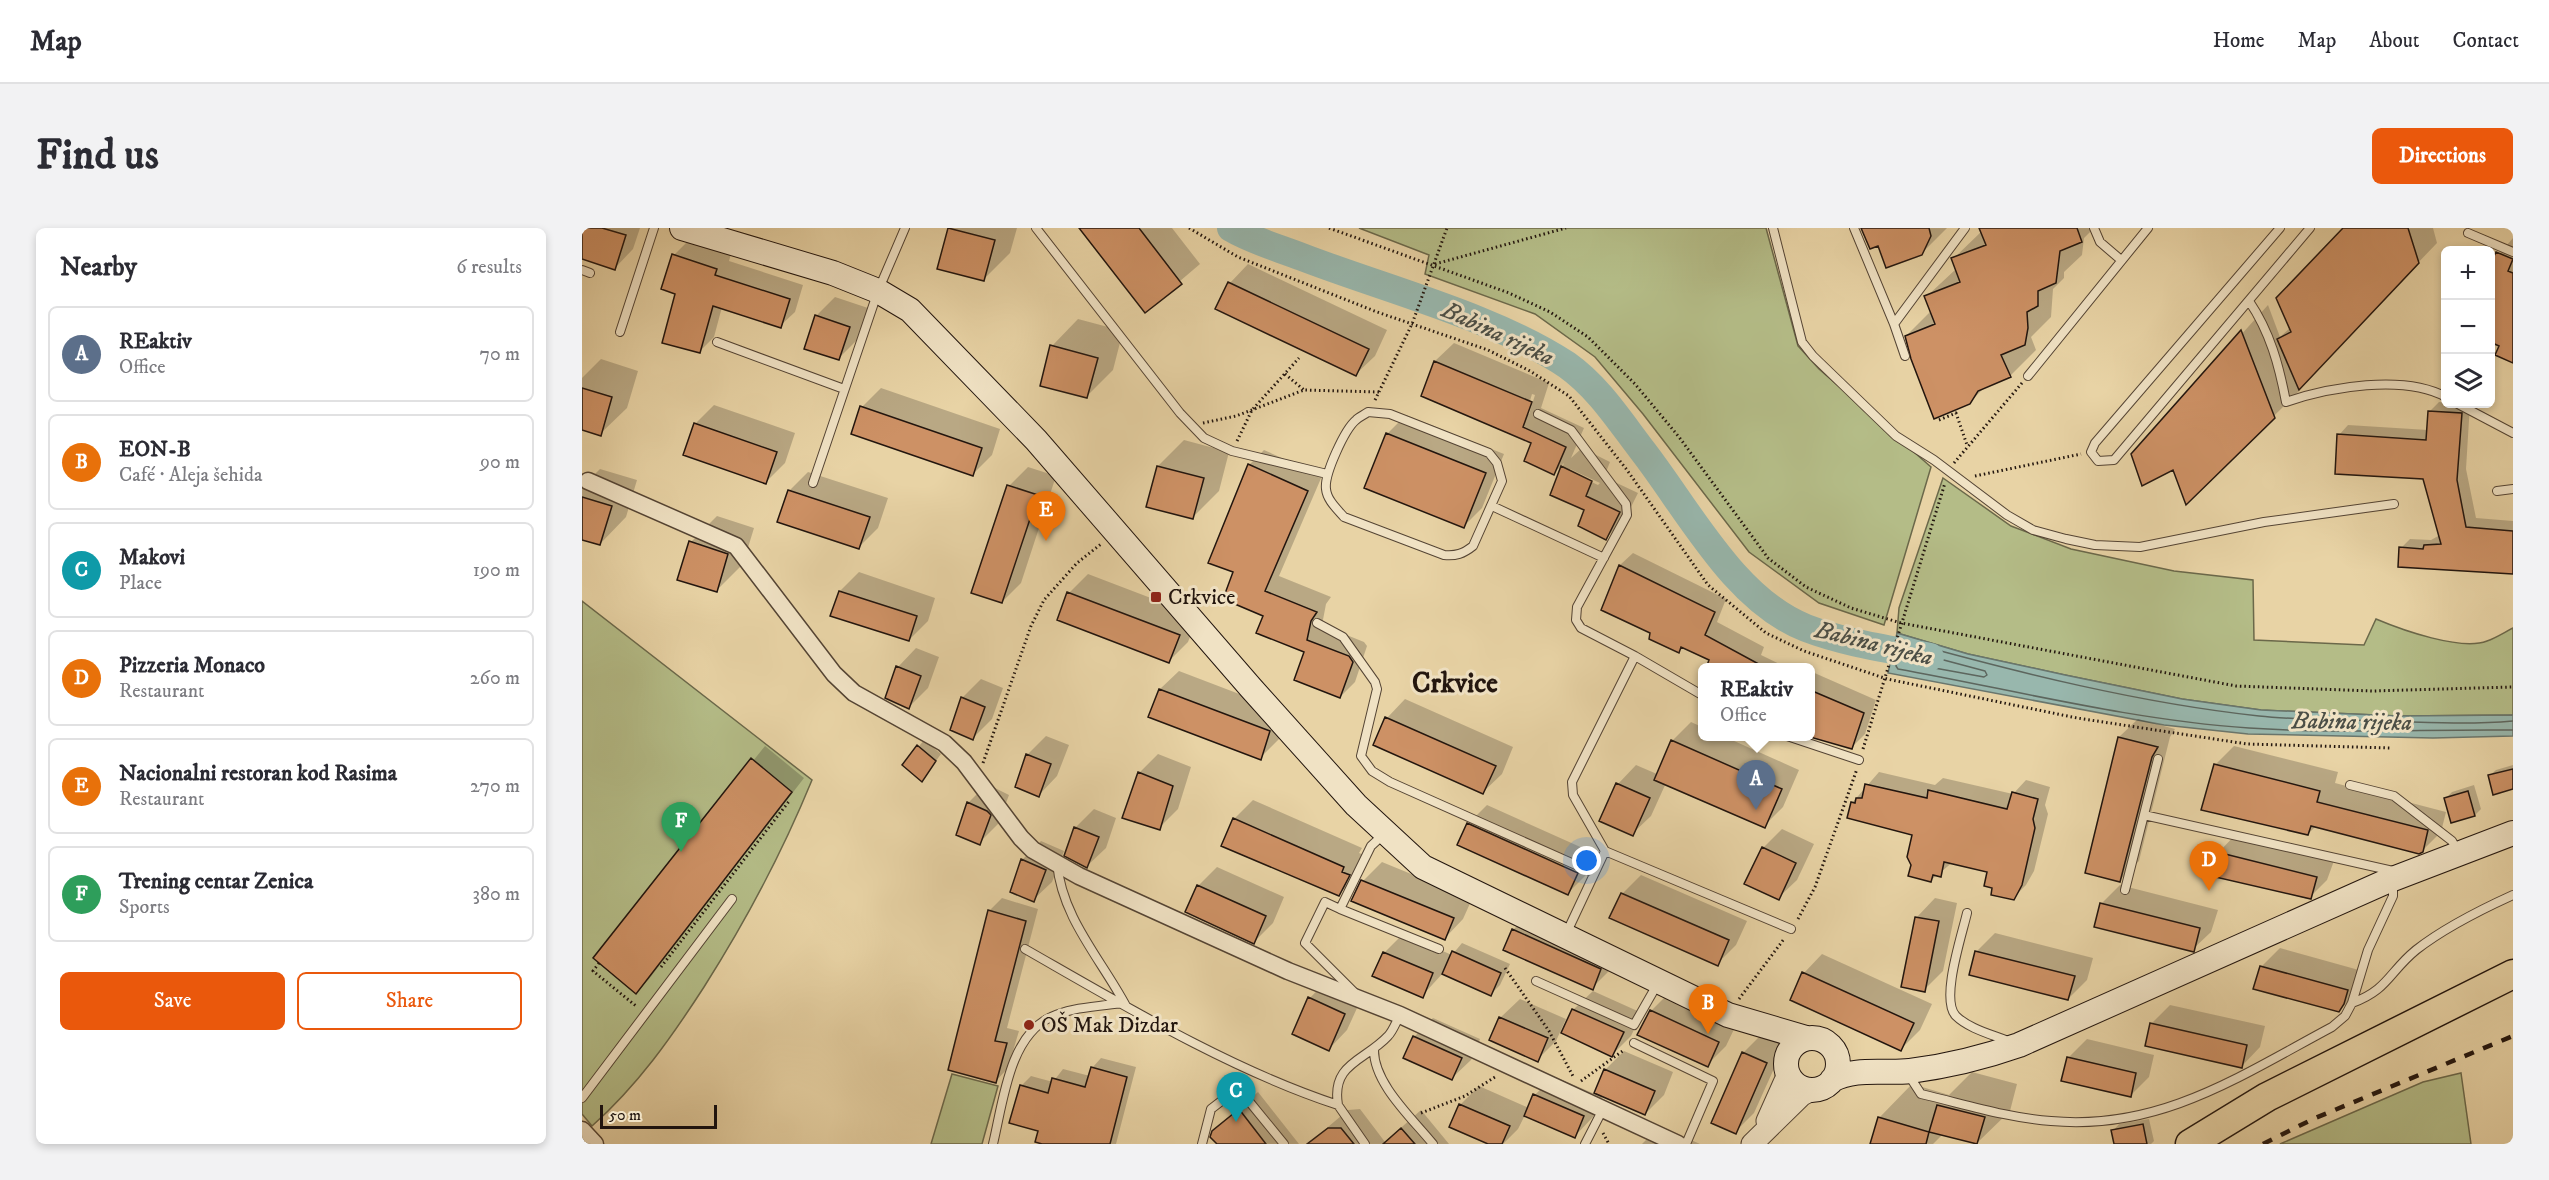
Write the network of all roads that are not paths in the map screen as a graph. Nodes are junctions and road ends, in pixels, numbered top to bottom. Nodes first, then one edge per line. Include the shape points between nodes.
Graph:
1 (654, 228) edge
2 (682, 228) edge
3 (904, 228) edge
4 (1036, 228) edge
5 (1773, 228) edge
6 (1854, 228) edge
7 (1965, 228) edge
8 (2094, 228) edge
9 (2148, 228) edge
10 (2280, 228) edge
11 (2310, 228) edge
12 (2468, 233) dead end
13 (2513, 252) edge
14 (2121, 260) junction
15 (878, 291) junction
16 (2249, 301) junction
17 (1893, 324) junction
18 (620, 332) dead end
19 (717, 342) dead end
20 (1905, 356) dead end
21 (2028, 376) road end
22 (844, 389) junction
23 (2441, 395) edge
24 (2466, 408) edge
25 (1538, 414) dead end
26 (2513, 433) edge
27 (1327, 474) junction
28 (588, 482) dead end
29 (813, 483) dead end
30 (2513, 489) edge
31 (2497, 491) dead end
32 (2394, 504) dead end
33 (1492, 506) junction
34 (1604, 558) junction
35 (1317, 624) dead end
36 (1635, 656) junction
37 (1698, 693) edge
38 (1802, 741) edge
39 (2158, 759) dead end
40 (1859, 760) road end
41 (2350, 784) dead end
42 (2144, 815) junction
43 (1384, 833) junction
44 (2513, 833) edge
45 (1605, 850) junction
46 (2459, 853) junction
47 (1057, 863) junction
48 (1594, 873) junction
49 (2395, 878) junction
50 (2125, 890) dead end
51 (2513, 895) edge
52 (732, 899) dead end
53 (1340, 909) junction
54 (1967, 913) dead end
55 (1791, 929) road end
56 (1565, 938) junction
57 (1025, 949) dead end
58 (1439, 950) dead end
59 (2513, 954) edge
60 (2513, 974) edge
61 (1536, 981) dead end
62 (1658, 983) junction
63 (2513, 988) edge
64 (1363, 1001) junction
65 (2352, 1003) junction
66 (2452, 1003) junction
67 (1123, 1005) junction
68 (1400, 1015) junction
69 (1736, 1018) junction
70 (1806, 1038) junction
71 (1634, 1043) road end
72 (2019, 1046) junction
73 (1374, 1049) junction
74 (1835, 1052) junction
75 (1787, 1068) junction
76 (1897, 1071) junction
77 (1822, 1085) junction
78 (582, 1098) edge
79 (1338, 1105) junction
80 (1603, 1109) junction
81 (582, 1130) edge
82 (1756, 1139) edge
83 (595, 1144) edge
84 (993, 1144) edge
85 (1202, 1144) edge
86 (1284, 1144) edge
87 (1365, 1144) edge
88 (1433, 1144) edge
89 (1585, 1144) edge
90 (1678, 1144) edge
91 (1686, 1144) edge
92 (2190, 1144) edge

1 - 18 lane
2 - 15 main road via 833,273
3 - 15 lane
4 - 27 lane via 1204,438 1232,451
5 - 32 lane via 1802,342 1813,356 1896,436 2033,530 2095,545 2140,547 2264,522
6 - 17 lane
7 - 17 lane
8 - 14 lane via 2100,242
9 - 14 lane
10 - 16 lane via 2095,442 2091,452 2098,461 2114,460
11 - 16 lane
12 - 13 lane
14 - 21 lane
15 - 22 lane
15 - 43 main road via 910,310 1036,440 1251,688
16 - 23 lane via 2263,321 2277,357 2286,402 2312,393 2395,384 2420,386
17 - 20 lane
19 - 22 lane
22 - 29 lane
24 - 26 lane
25 - 34 lane via 1571,430 1626,504 1627,515
27 - 33 lane via 1326,490 1344,517 1444,555 1454,556 1473,546
27 - 33 lane via 1355,420 1368,412 1390,414 1489,453 1497,463 1502,481
28 - 47 street via 736,546 834,674 854,693 944,743 978,779 1021,838 1033,850
30 - 31 lane
33 - 34 lane
34 - 36 lane via 1577,608 1576,620 1581,628
35 - 48 lane via 1343,637 1376,682 1361,756 1372,771
36 - 37 lane
36 - 45 lane via 1572,782 1573,795
38 - 40 lane
39 - 42 lane
41 - 46 lane via 2394,796 2452,841
42 - 49 lane via 2393,871
42 - 50 lane
43 - 53 lane via 1371,846
43 - 56 main road via 1423,867
44 - 46 main road
45 - 48 lane
45 - 55 lane
46 - 49 main road
47 - 64 street via 1288,971
47 - 67 lane via 1059,887 1071,915
48 - 56 lane
49 - 65 lane via 2393,896 2368,950
49 - 72 main road
51 - 65 lane via 2434,937 2414,952 2380,990
52 - 78 lane
53 - 58 lane
53 - 64 lane via 1325,902 1305,944
54 - 72 lane via 1950,1006 1956,1016 1970,1025
56 - 62 main road
57 - 67 lane
59 - 66 highway via 2466,983
60 - 66 highway
61 - 62 lane via 1634,1025
62 - 69 main road
63 - 66 highway via 2473,1002
64 - 68 street
65 - 76 lane via 2332,1027 2210,1092 2173,1108 2111,1121 2051,1121 1921,1094
66 - 92 highway via 2267,1097
67 - 79 lane via 1289,1086
67 - 84 lane via 1051,1017 1028,1035 1018,1048
68 - 73 lane via 1390,1035
68 - 80 street
69 - 70 main road
69 - 75 main road via 1767,1036
70 - 74 main road via 1823,1040
70 - 75 main road via 1791,1047
71 - 91 lane via 1713,1081
72 - 76 main road via 1970,1062
73 - 79 lane via 1342,1073 1335,1089
73 - 88 lane via 1379,1076
74 - 76 main road
74 - 77 main road via 1838,1067
75 - 77 main road via 1798,1086
75 - 82 street
76 - 77 main road via 1840,1075
77 - 82 street via 1802,1095
79 - 87 lane
80 - 89 lane
80 - 90 street
81 - 83 street
85 - 86 lane via 1211,1109 1233,1097 1248,1100

